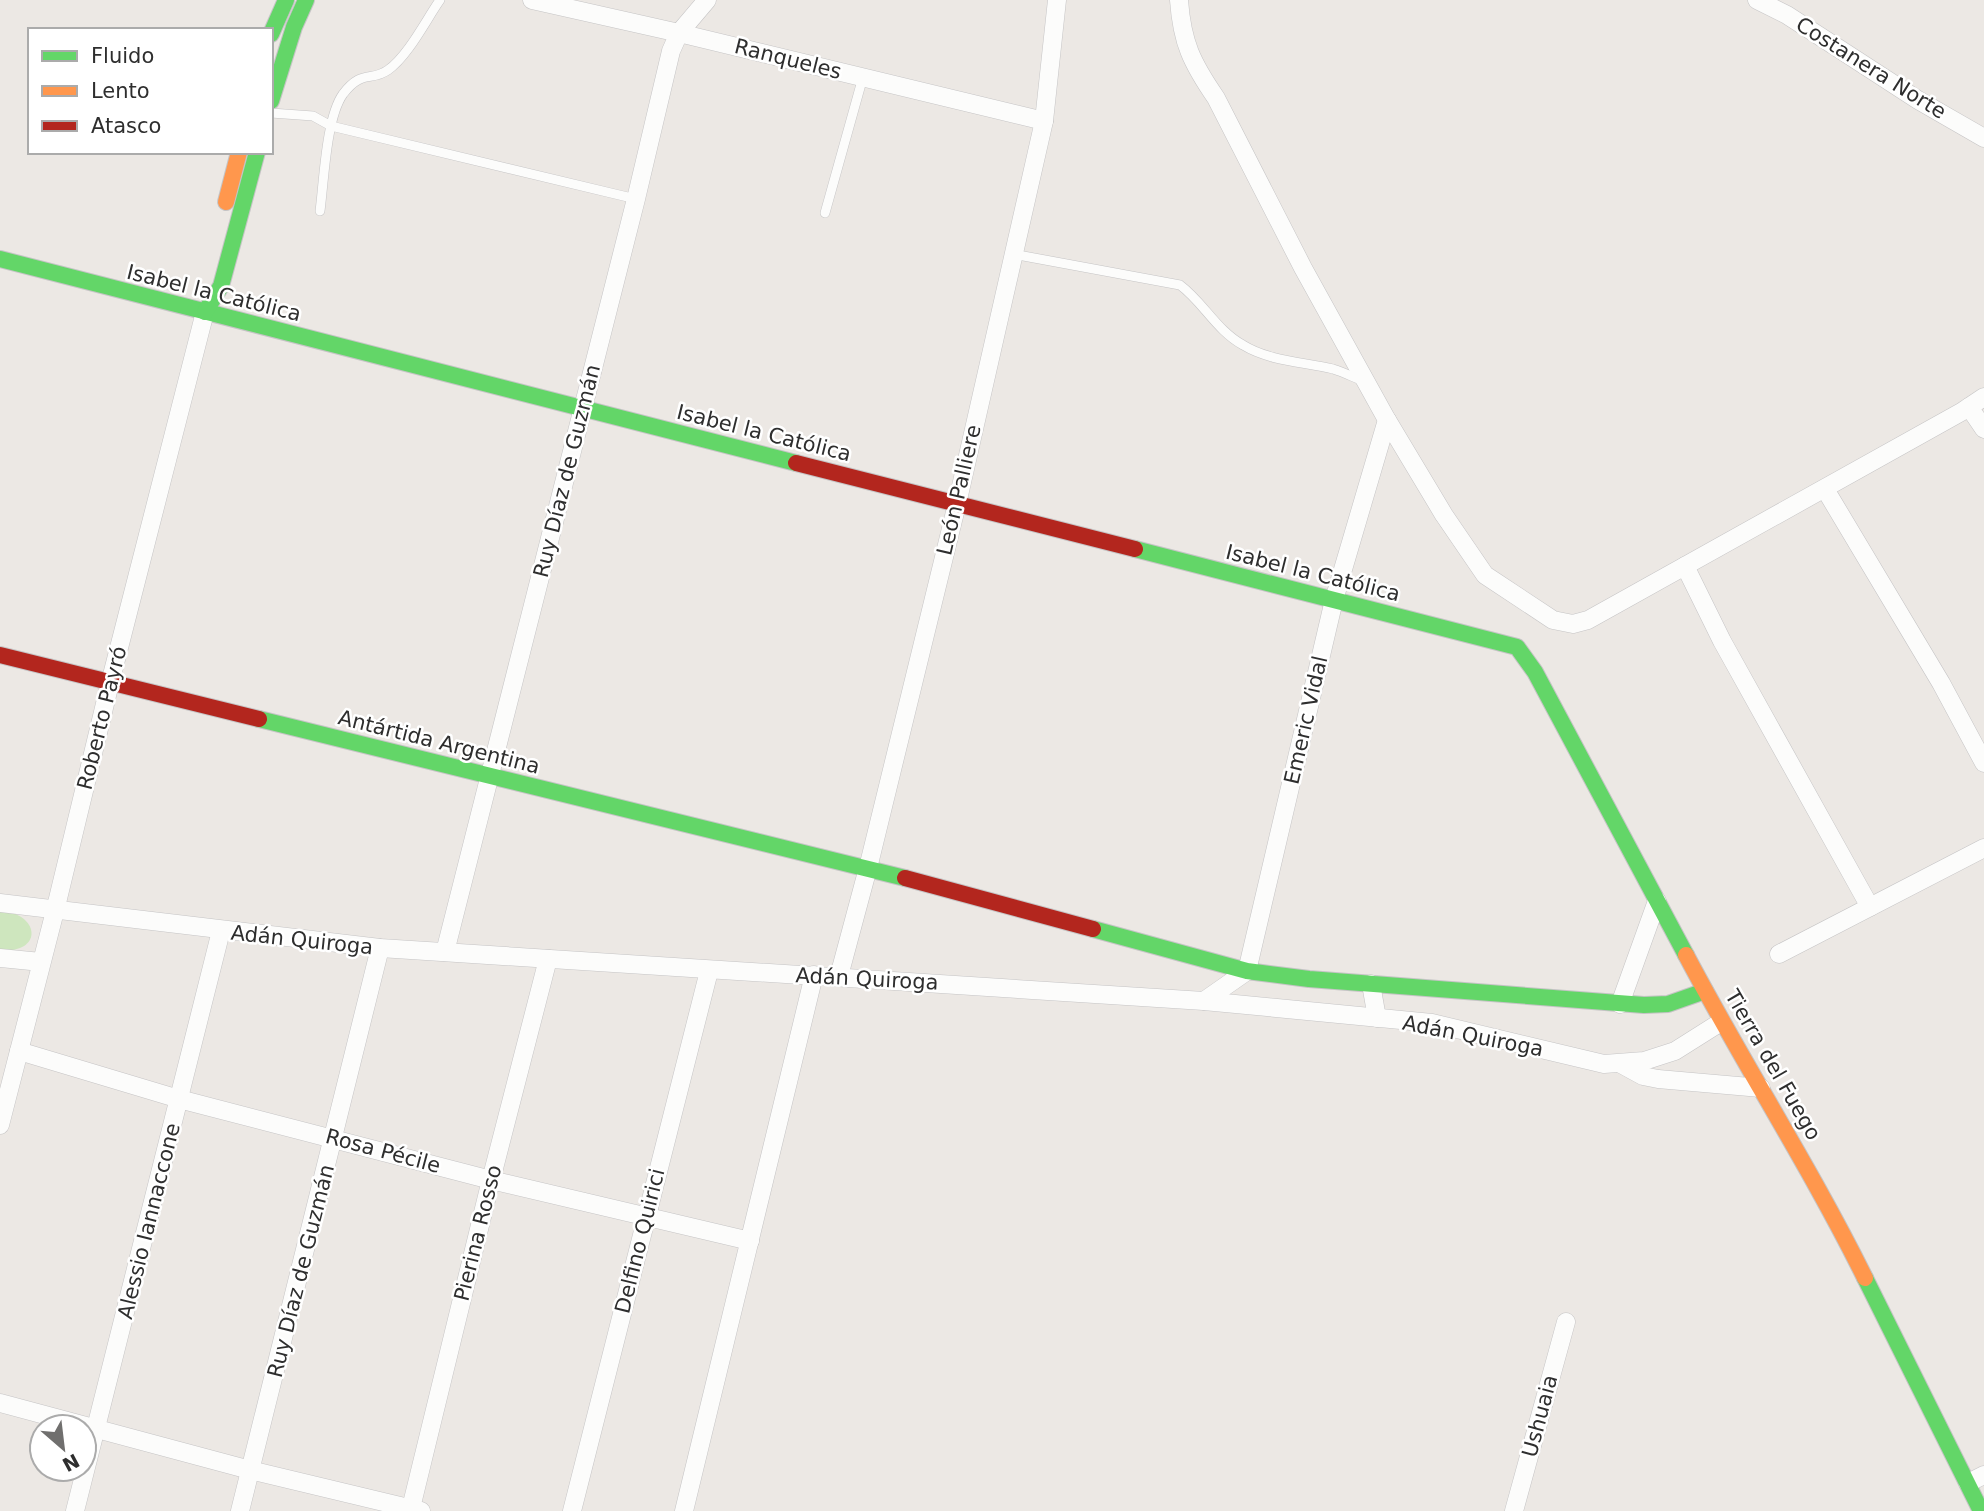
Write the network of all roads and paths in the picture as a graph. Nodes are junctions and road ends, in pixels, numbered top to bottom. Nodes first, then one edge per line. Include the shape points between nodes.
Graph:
1 (286, 0) edge
2 (306, 0) edge
3 (440, 0) edge
4 (532, 0) edge
5 (707, 0) edge
6 (1057, 0) edge
7 (1179, 0) edge
8 (1757, 0) edge
9 (273, 29) edge
10 (679, 33) junction
11 (863, 77) junction
12 (273, 95) edge
13 (273, 113) edge
14 (1044, 121) junction
15 (331, 126) junction
16 (1984, 138) edge
17 (238, 154) edge
18 (256, 154) edge
19 (636, 199) junction
20 (320, 211) dead end
21 (825, 213) dead end
22 (222, 217) dead end
23 (1013, 254) junction
24 (0, 259) edge
25 (205, 283) dead end
26 (205, 312) junction
27 (1366, 382) junction
28 (1984, 397) edge
29 (1969, 407) junction
30 (583, 408) junction
31 (1387, 420) junction
32 (1984, 429) edge
33 (1825, 489) junction
34 (957, 504) junction
35 (1685, 566) junction
36 (1334, 600) junction
37 (1517, 647) joint
38 (0, 655) edge
39 (110, 683) junction
40 (1984, 763) edge
41 (489, 776) junction
42 (1984, 848) edge
43 (868, 868) junction
44 (1657, 901) junction
45 (0, 903) edge
46 (1870, 907) junction
47 (55, 911) junction
48 (221, 931) junction
49 (380, 948) junction
50 (444, 952) junction
51 (1779, 954) dead end
52 (0, 958) edge
53 (548, 959) junction
54 (41, 962) junction
55 (709, 971) junction
56 (1247, 971) junction
57 (814, 975) junction
58 (839, 976) junction
59 (1371, 984) junction
60 (1705, 991) junction
61 (1204, 1001) junction
62 (1620, 1004) junction
63 (1377, 1018) junction
64 (1721, 1022) junction
65 (19, 1051) junction
66 (1621, 1064) junction
67 (1761, 1088) junction
68 (179, 1099) junction
69 (0, 1125) edge
70 (334, 1138) junction
71 (491, 1180) junction
72 (646, 1216) junction
73 (750, 1241) junction
74 (1566, 1322) dead end
75 (0, 1403) edge
76 (38, 1413) edge
77 (98, 1420) edge
78 (98, 1429) edge
79 (250, 1470) junction
80 (1984, 1475) edge
81 (82, 1483) edge
82 (1968, 1483) junction
83 (416, 1510) edge
84 (75, 1511) edge
85 (240, 1511) edge
86 (572, 1511) edge
87 (684, 1511) edge
88 (1514, 1511) edge
89 (1981, 1511) edge

1 - 9 main road
2 - 12 main road
3 - 15 lane via 393,65 358,77 341,96
4 - 10 street, Ranqueles
5 - 10 street, Ruy Díaz de Guzmán
6 - 14 street, León Palliere
7 - 27 street via 1181,29 1199,74 1216,98
8 - 16 street, Costanera Norte
10 - 11 street, Ranqueles
10 - 19 street, Ruy Díaz de Guzmán
11 - 14 street, Ranqueles
11 - 21 lane
13 - 15 lane via 313,116
14 - 23 street, León Palliere
15 - 19 lane
15 - 20 lane
17 - 22 main road
18 - 26 main road, Roberto Payró via 221,286
19 - 30 street, Ruy Díaz de Guzmán
23 - 27 lane via 1180,285 1244,346
23 - 34 street, León Palliere
24 - 26 main road, Isabel la Católica
25 - 26 main road, Roberto Payró
26 - 30 main road, Isabel la Católica
26 - 39 street, Roberto Payró
27 - 31 street
28 - 29 street
29 - 32 street
29 - 33 street
30 - 34 main road, Isabel la Católica
30 - 41 street, Ruy Díaz de Guzmán
31 - 35 street via 1485,575 1553,620 1588,621
31 - 36 street, Emeric Vidal
33 - 35 street
33 - 40 street
34 - 36 main road, Isabel la Católica
34 - 43 street, León Palliere
35 - 46 street
36 - 37 main road, Isabel la Católica
36 - 56 street, Emeric Vidal
37 - 44 main road, Tierra del Fuego via 1535,672
38 - 39 main road, Antártida Argentina
39 - 41 main road, Antártida Argentina
39 - 47 street, Roberto Payró
41 - 43 main road, Antártida Argentina
41 - 50 street, Ruy Díaz de Guzmán
42 - 46 street
43 - 56 main road, Adán Quiroga
43 - 58 street, León Palliere
44 - 60 main road, Tierra del Fuego
44 - 62 street
45 - 47 street, Adán Quiroga
46 - 51 street
47 - 48 street, Adán Quiroga
47 - 54 street, Roberto Payró
48 - 49 street, Adán Quiroga
48 - 68 street, Alessio Iannaccone
49 - 50 street, Adán Quiroga
49 - 70 street, Ruy Díaz de Guzmán
50 - 53 street, Adán Quiroga
52 - 54 street
53 - 55 street, Adán Quiroga
53 - 71 street, Pierina Rosso
54 - 65 street, Roberto Payró
55 - 57 street, Adán Quiroga
55 - 72 street, Delfino Quirici
56 - 59 main road, Adán Quiroga
56 - 61 street
57 - 58 street, Adán Quiroga
57 - 73 street
58 - 61 street, Adán Quiroga
59 - 62 main road, Adán Quiroga
59 - 63 street
60 - 62 main road, Adán Quiroga via 1668,1004
60 - 64 main road, Tierra del Fuego
61 - 63 street, Adán Quiroga
63 - 66 street, Adán Quiroga via 1432,1023 1604,1064
64 - 66 street, Adán Quiroga via 1675,1051
64 - 67 main road, Tierra del Fuego
65 - 68 street, Rosa Pécile
65 - 69 street, Roberto Payró
66 - 67 street via 1658,1080
67 - 82 main road, Tierra del Fuego via 1832,1211
68 - 70 street, Rosa Pécile
68 - 77 street, Alessio Iannaccone
70 - 71 street, Rosa Pécile
70 - 79 street, Ruy Díaz de Guzmán
71 - 72 street, Rosa Pécile
71 - 83 street, Pierina Rosso
72 - 73 street, Rosa Pécile
72 - 86 street, Delfino Quirici
73 - 87 street
74 - 88 street, Ushuaia
75 - 76 street
78 - 79 street
79 - 83 street
79 - 85 street, Ruy Díaz de Guzmán
80 - 82 street
81 - 84 street, Alessio Iannaccone
82 - 89 main road, Tierra del Fuego

